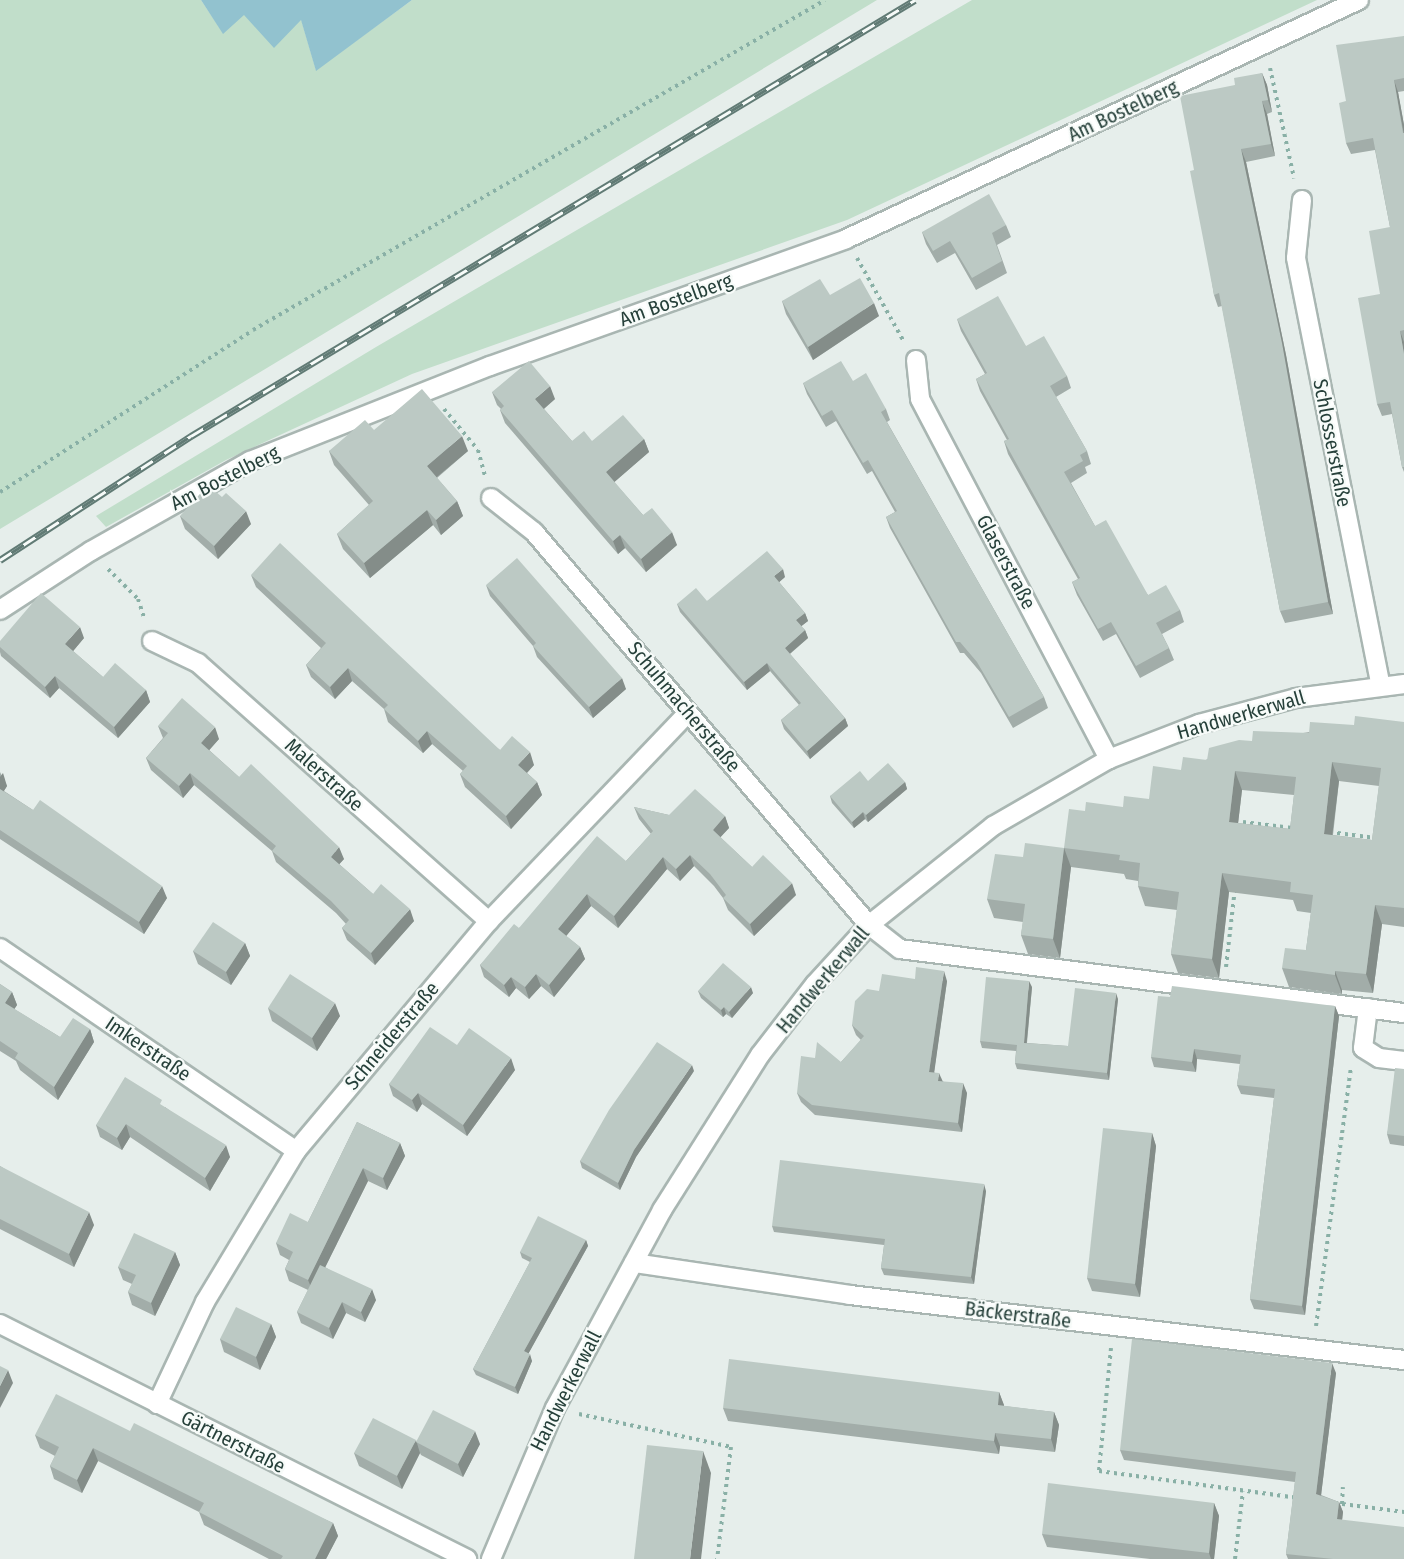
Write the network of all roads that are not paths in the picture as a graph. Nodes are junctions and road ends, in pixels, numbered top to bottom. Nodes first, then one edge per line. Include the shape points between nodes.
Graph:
1 (1359, 0) edge
2 (1302, 200) road end
3 (916, 360) road end
4 (491, 498) road end
5 (0, 610) edge
6 (152, 641) road end
7 (1380, 684) junction
8 (1404, 684) edge
9 (688, 713) junction
10 (1109, 759) junction
11 (489, 921) junction
12 (868, 925) junction
13 (0, 948) edge
14 (1368, 1008) junction
15 (1404, 1013) edge
16 (1404, 1061) edge
17 (296, 1150) junction
18 (634, 1263) junction
19 (0, 1324) edge
20 (1404, 1360) edge
21 (157, 1404) junction
22 (467, 1559) edge
23 (491, 1559) edge

1 - 5 street, Am Bostelberg via 846,239 429,390 250,461 90,551
2 - 7 street, Schlosserstraße via 1296,258
3 - 10 street, Glaserstraße via 920,399
4 - 9 street, Schuhmacherstraße via 534,532
6 - 11 street, Malerstraße via 198,663
7 - 8 street, Handwerkerwall
7 - 10 street, Handwerkerwall via 1296,698 1199,724
9 - 11 street, Schneiderstraße
9 - 12 street, Schuhmacherstraße
10 - 12 street, Handwerkerwall via 993,826
11 - 17 street, Schneiderstraße
12 - 14 street via 900,949
12 - 18 street, Handwerkerwall via 815,984 760,1056
13 - 17 street, Imkerstraße
14 - 15 street
14 - 16 street via 1363,1048 1379,1058
17 - 21 street, Schneiderstraße via 205,1302
18 - 20 street, Bäckerstraße via 850,1295
18 - 23 street, Handwerkerwall via 555,1408
19 - 21 street, Gärtnerstraße
21 - 22 street, Gärtnerstraße

